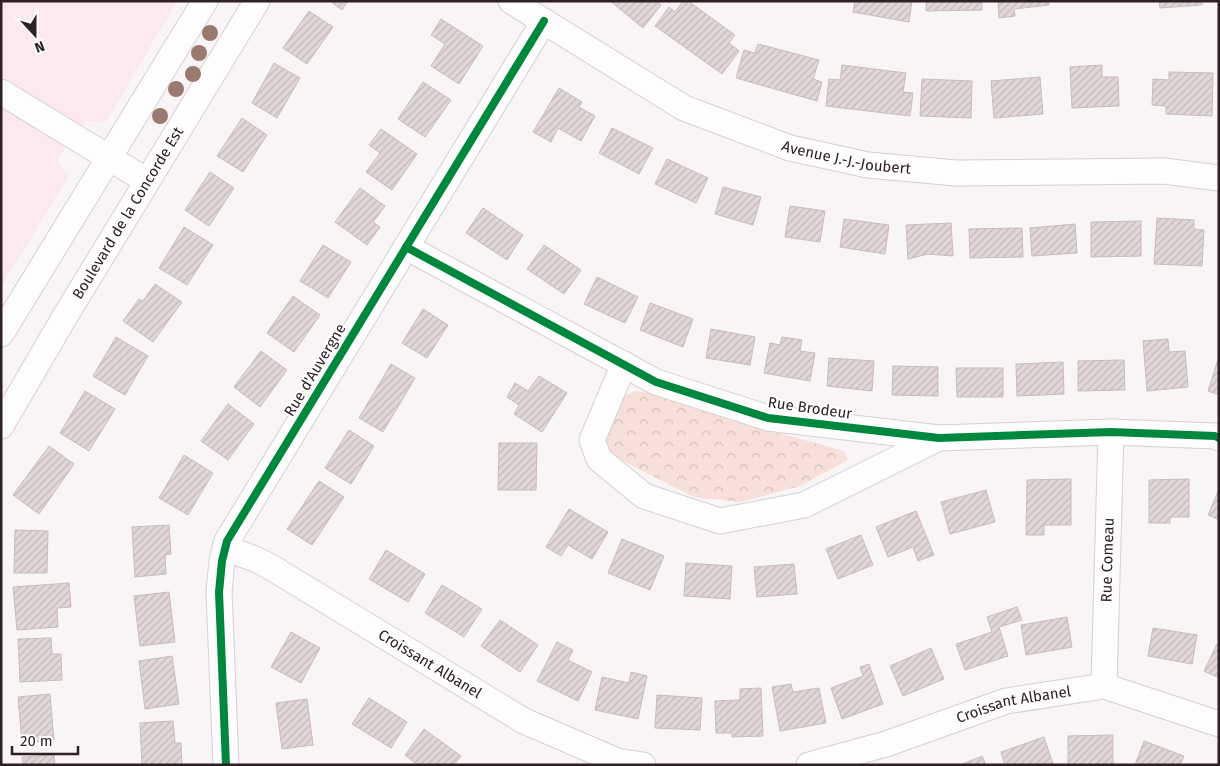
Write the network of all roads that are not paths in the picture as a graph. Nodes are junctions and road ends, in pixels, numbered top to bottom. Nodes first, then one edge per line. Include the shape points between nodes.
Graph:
1 (205, 1) edge
2 (256, 1) edge
3 (511, 1) edge
4 (544, 21) junction
5 (1, 92) edge
6 (109, 158) junction
7 (1219, 178) edge
8 (147, 181) junction
9 (406, 247) junction
10 (1, 334) edge
11 (624, 364) junction
12 (1, 426) edge
13 (1110, 432) junction
14 (939, 438) junction
15 (1219, 438) edge
16 (225, 548) junction
17 (1104, 686) junction
18 (1219, 724) edge
19 (889, 754) edge
20 (226, 765) edge
21 (643, 765) edge
22 (809, 765) edge

1 - 6 street
2 - 8 street, Boulevard de la Concorde Est
3 - 4 street, Avenue J.-J.-Joubert
4 - 7 street, Avenue J.-J.-Joubert via 684,108 790,148 868,166 956,173 1164,171
4 - 9 street, Rue d'Auvergne
5 - 6 street
6 - 8 street
6 - 10 street
8 - 12 street, Boulevard de la Concorde Est
9 - 11 street, Rue Brodeur
9 - 16 street, Rue d'Auvergne
11 - 14 street, Rue Brodeur via 656,382 768,418
11 - 14 street, Rue Brodeur via 592,440 599,459 644,496 720,521 804,505
13 - 14 street, Rue Brodeur
13 - 15 street, Rue Brodeur
13 - 17 street, Rue Comeau
16 - 20 street, Rue d'Auvergne via 218,592
16 - 21 street, Croissant Albanel via 269,566 524,721 616,761
17 - 18 street, Croissant Albanel
17 - 19 street, Croissant Albanel via 1006,701
19 - 22 street, Croissant Albanel

